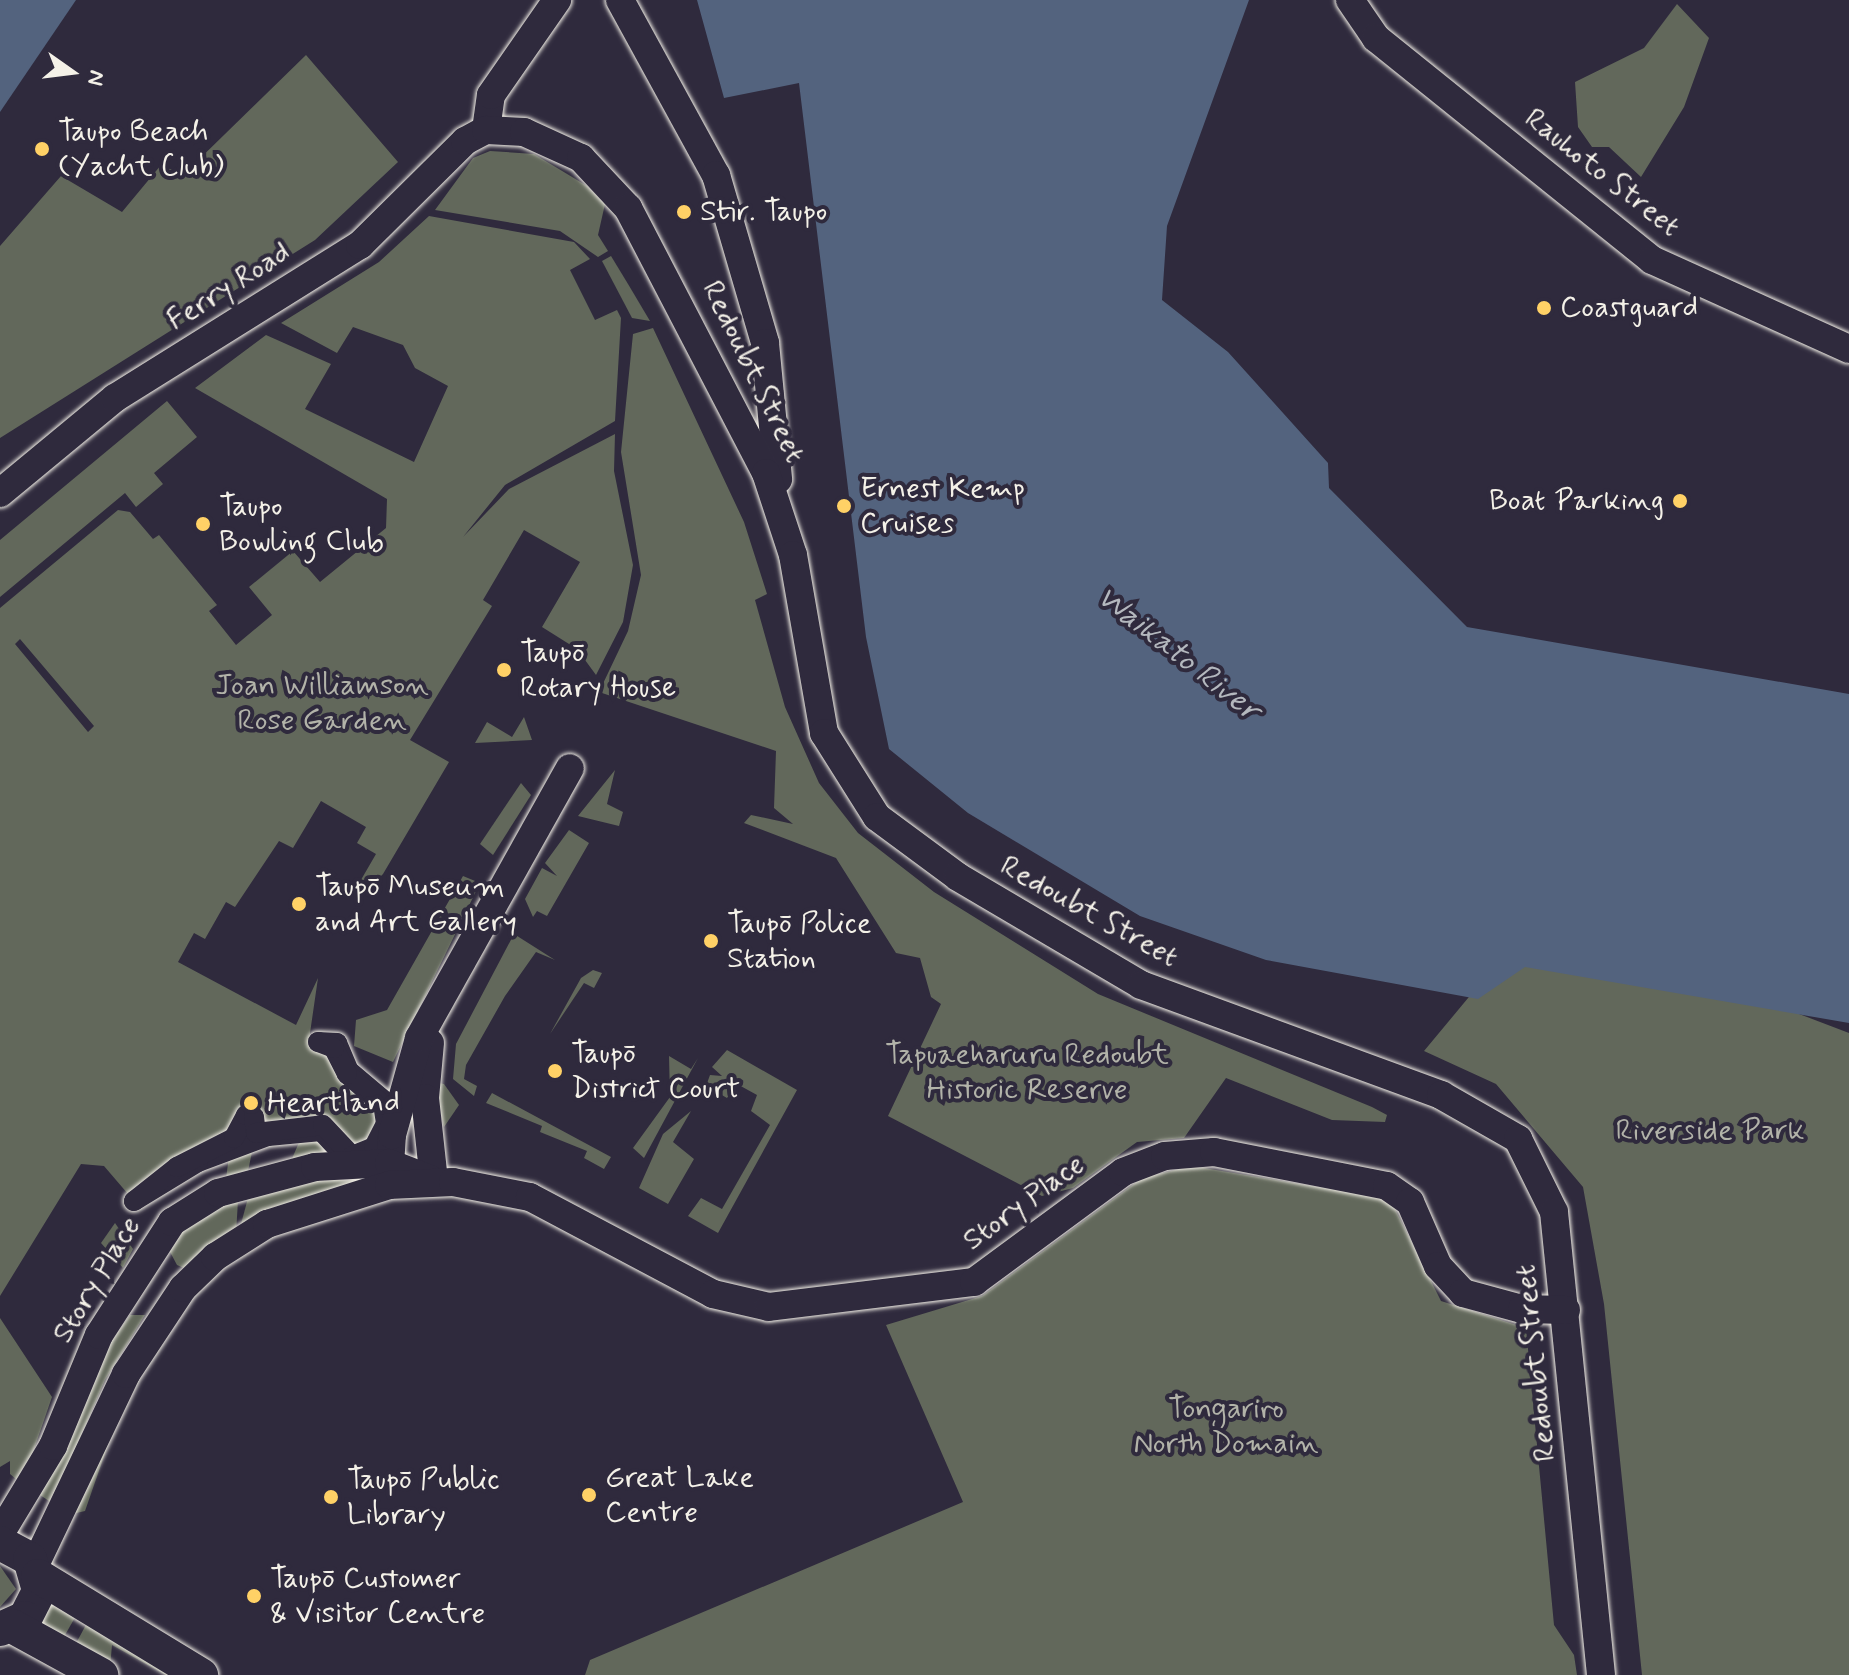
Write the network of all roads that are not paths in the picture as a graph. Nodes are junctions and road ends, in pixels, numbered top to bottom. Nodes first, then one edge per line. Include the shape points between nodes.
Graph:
1 (557, 0) edge
2 (620, 0) edge
3 (1350, 0) edge
4 (486, 130) junction
5 (1849, 349) edge
6 (0, 493) edge
7 (781, 512) junction
8 (570, 768) dead end
9 (451, 978) junction
10 (318, 1042) joint
11 (389, 1174) junction
12 (434, 1181) junction
13 (1566, 1310) junction
14 (0, 1534) edge
15 (0, 1543) edge
16 (36, 1570) junction
17 (5, 1629) edge
18 (101, 1675) edge
19 (201, 1675) edge
20 (1601, 1675) edge

1 - 4 street via 491,95
2 - 7 street via 716,175 765,343
3 - 5 street, Rauhoto Street via 1376,38 1652,260
4 - 6 street, Ferry Road via 444,156 419,191 360,245 115,398
4 - 7 street, Redoubt Street via 524,132 562,148 628,208 726,386
7 - 13 street, Redoubt Street via 824,733 877,817 985,893 1141,985 1493,1121 1518,1139 1554,1212
8 - 9 street
9 - 11 street via 411,1058
9 - 12 street via 426,1063
10 - 10 street via 334,1048 347,1074 383,1105 386,1123 374,1147 352,1156 323,1125 256,1133 254,1117 246,1115 234,1138 177,1167 134,1201 198,1162 268,1136 321,1131 349,1161 376,1150 390,1125 387,1103 349,1071 337,1043
11 - 12 street, Story Place
11 - 14 street, Story Place via 271,1177 218,1193 172,1222 99,1335 53,1446
11 - 16 street, Story Place via 267,1224 215,1257 183,1288 126,1374
12 - 13 street, Story Place via 530,1197 713,1294 769,1307 974,1282 1123,1172 1165,1156 1214,1152 1387,1186 1410,1202 1438,1266 1463,1293 1522,1309
13 - 20 street, Redoubt Street
15 - 16 street
16 - 17 street via 34,1606
16 - 19 street
17 - 18 street

